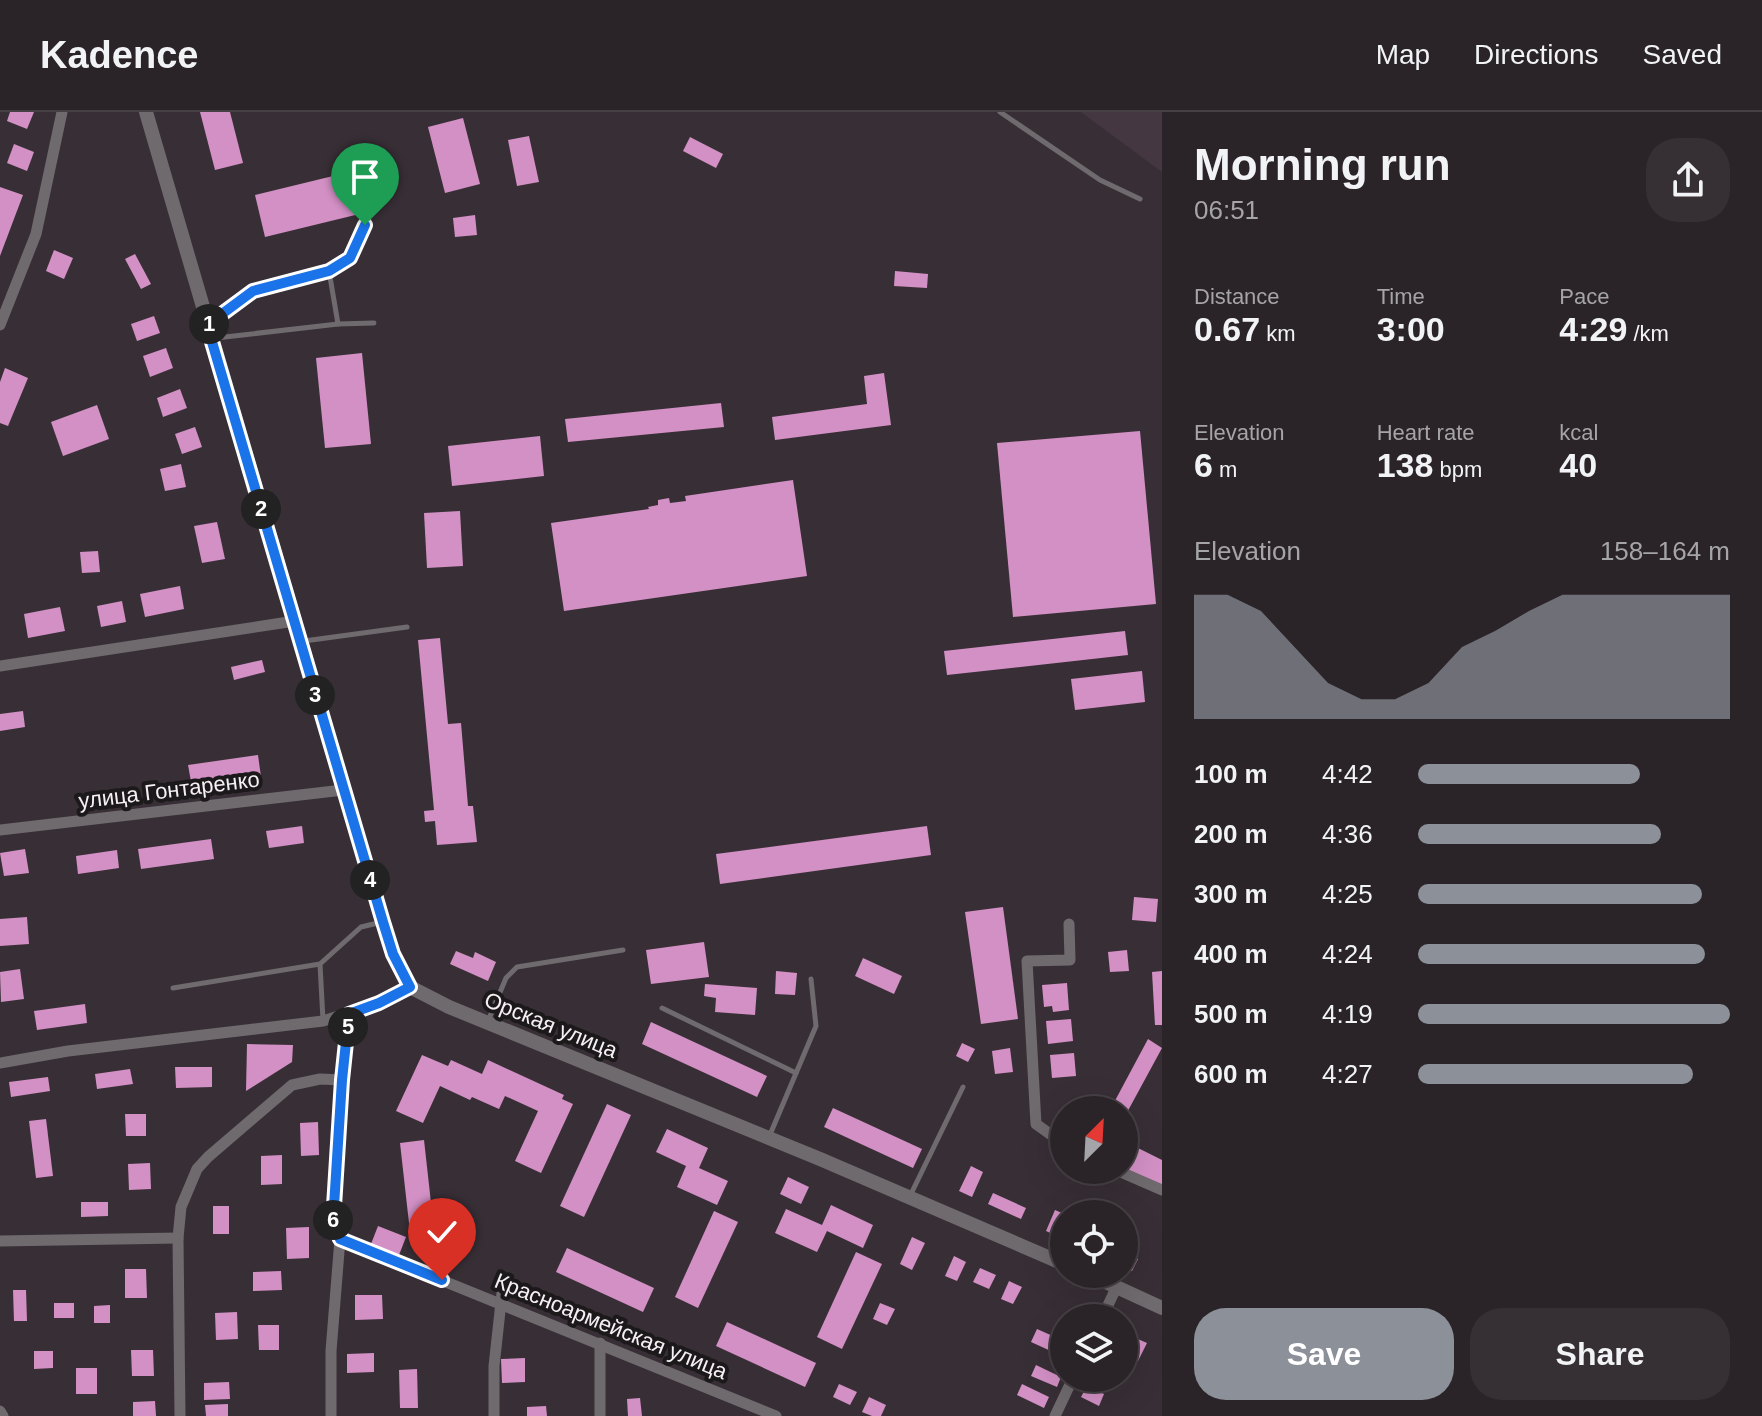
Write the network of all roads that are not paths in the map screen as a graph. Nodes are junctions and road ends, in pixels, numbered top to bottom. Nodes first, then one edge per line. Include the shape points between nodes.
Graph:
1 (62, 112) edge
2 (146, 112) edge
3 (1000, 112) edge
4 (1140, 199) dead end
5 (365, 225) dead end
6 (329, 271) junction
7 (374, 323) dead end
8 (338, 324) junction
9 (0, 325) edge
10 (209, 332) junction
11 (295, 621) junction
12 (407, 627) dead end
13 (299, 641) junction
14 (0, 666) edge
15 (343, 790) junction
16 (0, 830) edge
17 (383, 922) junction
18 (1069, 924) dead end
19 (623, 950) dead end
20 (320, 964) junction
21 (811, 979) dead end
22 (410, 987) junction
23 (173, 988) dead end
24 (662, 1008) dead end
25 (349, 1014) junction
26 (323, 1021) junction
27 (487, 1022) junction
28 (0, 1063) edge
29 (796, 1073) junction
30 (342, 1080) junction
31 (963, 1087) dead end
32 (1050, 1134) edge
33 (769, 1138) junction
34 (1138, 1180) edge
35 (1162, 1190) edge
36 (909, 1197) junction
37 (338, 1235) junction
38 (178, 1238) junction
39 (0, 1241) edge
40 (1050, 1258) edge
41 (1121, 1288) edge
42 (500, 1297) junction
43 (1162, 1308) edge
44 (600, 1343) junction
45 (1066, 1392) edge
46 (180, 1416) edge
47 (331, 1416) edge
48 (494, 1416) edge
49 (600, 1416) edge
50 (776, 1416) edge
51 (1055, 1416) edge

1 - 9 street via 36,234
2 - 10 street
3 - 4 lane via 1100,180
5 - 6 lane via 350,258
6 - 8 lane
6 - 10 lane via 253,291
7 - 8 lane
8 - 10 lane
10 - 11 street
11 - 13 street
11 - 14 street
12 - 13 lane
13 - 15 street
15 - 16 street, улица Гонтаренко
15 - 17 street
17 - 20 lane via 361,927
17 - 22 street
18 - 32 street via 1070,960 1027,961 1036,1124
19 - 27 lane via 517,967 506,978
20 - 23 lane
20 - 26 lane
21 - 29 lane via 816,1026
22 - 25 street
22 - 27 street, Орская улица
24 - 29 lane
25 - 26 street
25 - 30 street
26 - 28 street
27 - 33 street, Орская улица
29 - 33 lane
30 - 37 street via 333,1222
30 - 38 street via 292,1085 208,1157 185,1194
31 - 36 lane
33 - 36 street, Орская улица
34 - 35 street
36 - 40 street, Орская улица
37 - 42 street, Красноармейская улица
37 - 47 street
38 - 39 street
38 - 46 street
41 - 43 street
42 - 44 street, Красноармейская улица
42 - 48 street
44 - 49 street
44 - 50 street, Красноармейская улица
45 - 51 street

